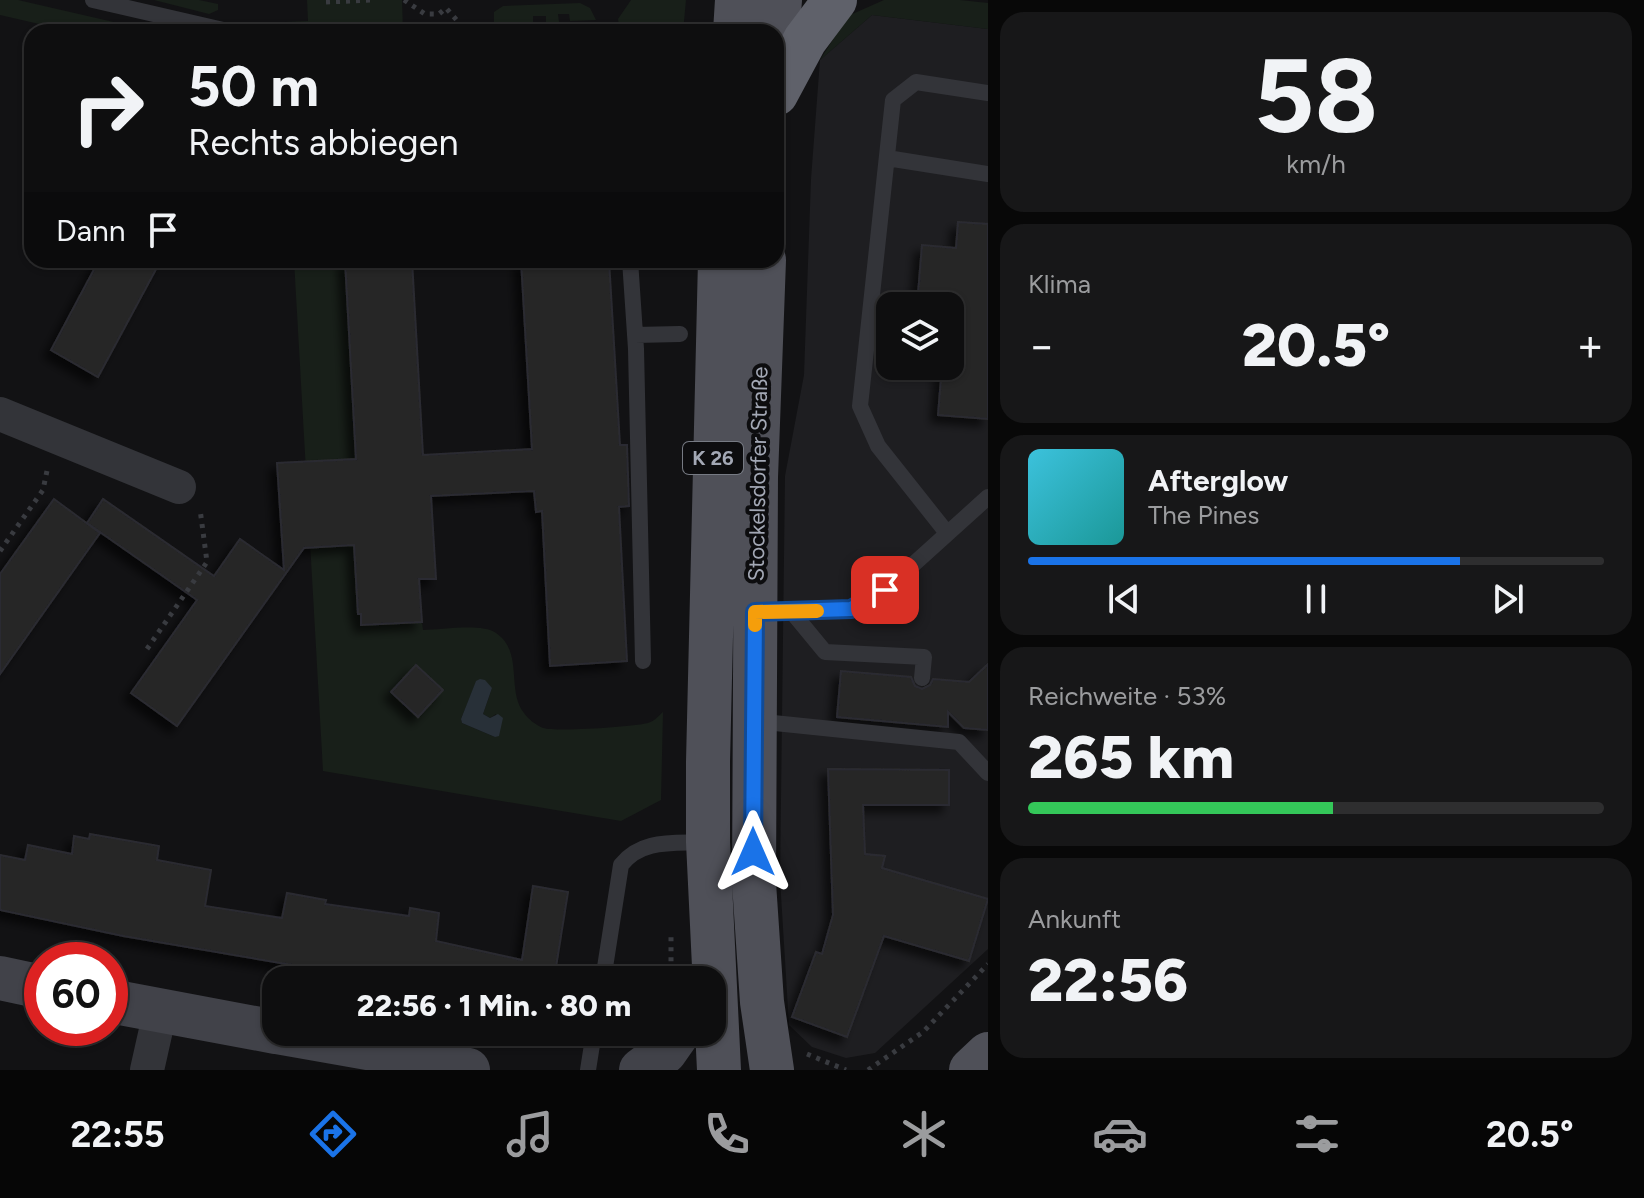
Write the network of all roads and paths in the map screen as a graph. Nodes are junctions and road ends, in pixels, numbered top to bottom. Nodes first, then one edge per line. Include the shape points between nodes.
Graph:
1 (93, 0) edge
2 (372, 0) edge
3 (404, 0) edge
4 (737, 0) edge
5 (780, 0) edge
6 (835, 0) edge
7 (326, 2) dead end
8 (197, 24) edge
9 (460, 24) edge
10 (736, 24) edge
11 (778, 24) edge
12 (784, 79) edge
13 (988, 93) edge
14 (887, 158) junction
15 (988, 174) edge
16 (631, 268) edge
17 (720, 268) edge
18 (764, 268) edge
19 (680, 334) dead end
20 (635, 335) junction
21 (0, 414) edge
22 (54, 436) junction
23 (179, 487) joint
24 (988, 497) edge
25 (947, 533) junction
26 (0, 551) edge
27 (773, 612) junction
28 (147, 649) dead end
29 (643, 661) dead end
30 (922, 678) dead end
31 (754, 721) junction
32 (988, 773) edge
33 (708, 842) junction
34 (988, 964) edge
35 (605, 966) edge
36 (712, 966) edge
37 (0, 978) edge
38 (24, 983) edge
39 (128, 1005) edge
40 (160, 1012) junction
41 (262, 1030) edge
42 (344, 1046) edge
43 (592, 1046) edge
44 (669, 1046) edge
45 (717, 1046) edge
46 (988, 1054) edge
47 (452, 1068) edge
48 (147, 1070) edge
49 (588, 1070) edge
50 (641, 1070) edge
51 (719, 1070) edge
52 (772, 1070) edge
53 (868, 1070) edge
54 (971, 1070) edge

1 - 8 lane
2 - 7 path
3 - 9 path via 425,14 446,8
4 - 10 main road
5 - 11 main road
6 - 12 highway
13 - 14 lane via 916,82 893,100
14 - 15 lane
14 - 25 lane via 860,406 878,446
16 - 20 lane
17 - 33 main road, Stockelsdorfer Straße / K 26
18 - 27 main road, Stockelsdorfer Straße / K 26 via 756,477
19 - 20 lane
20 - 29 lane
21 - 22 street
22 - 23 street
22 - 26 path via 43,490
23 - 28 path via 198,494 207,562
24 - 25 lane
25 - 27 lane via 885,590 851,609
27 - 30 lane via 825,652 924,657
27 - 31 main road, Stockelsdorfer Straße / K 26
31 - 32 lane via 918,731 959,742
31 - 52 main road, Stockelsdorfer Straße / K 26 via 754,883
33 - 35 lane via 648,845 630,853 621,865
33 - 36 main road, Stockelsdorfer Straße / K 26
34 - 53 path via 923,1032
37 - 38 street
39 - 40 street
40 - 41 street
40 - 48 street
42 - 47 street
43 - 49 lane
44 - 50 street
45 - 51 main road, Stockelsdorfer Straße / K 26
46 - 54 main road

